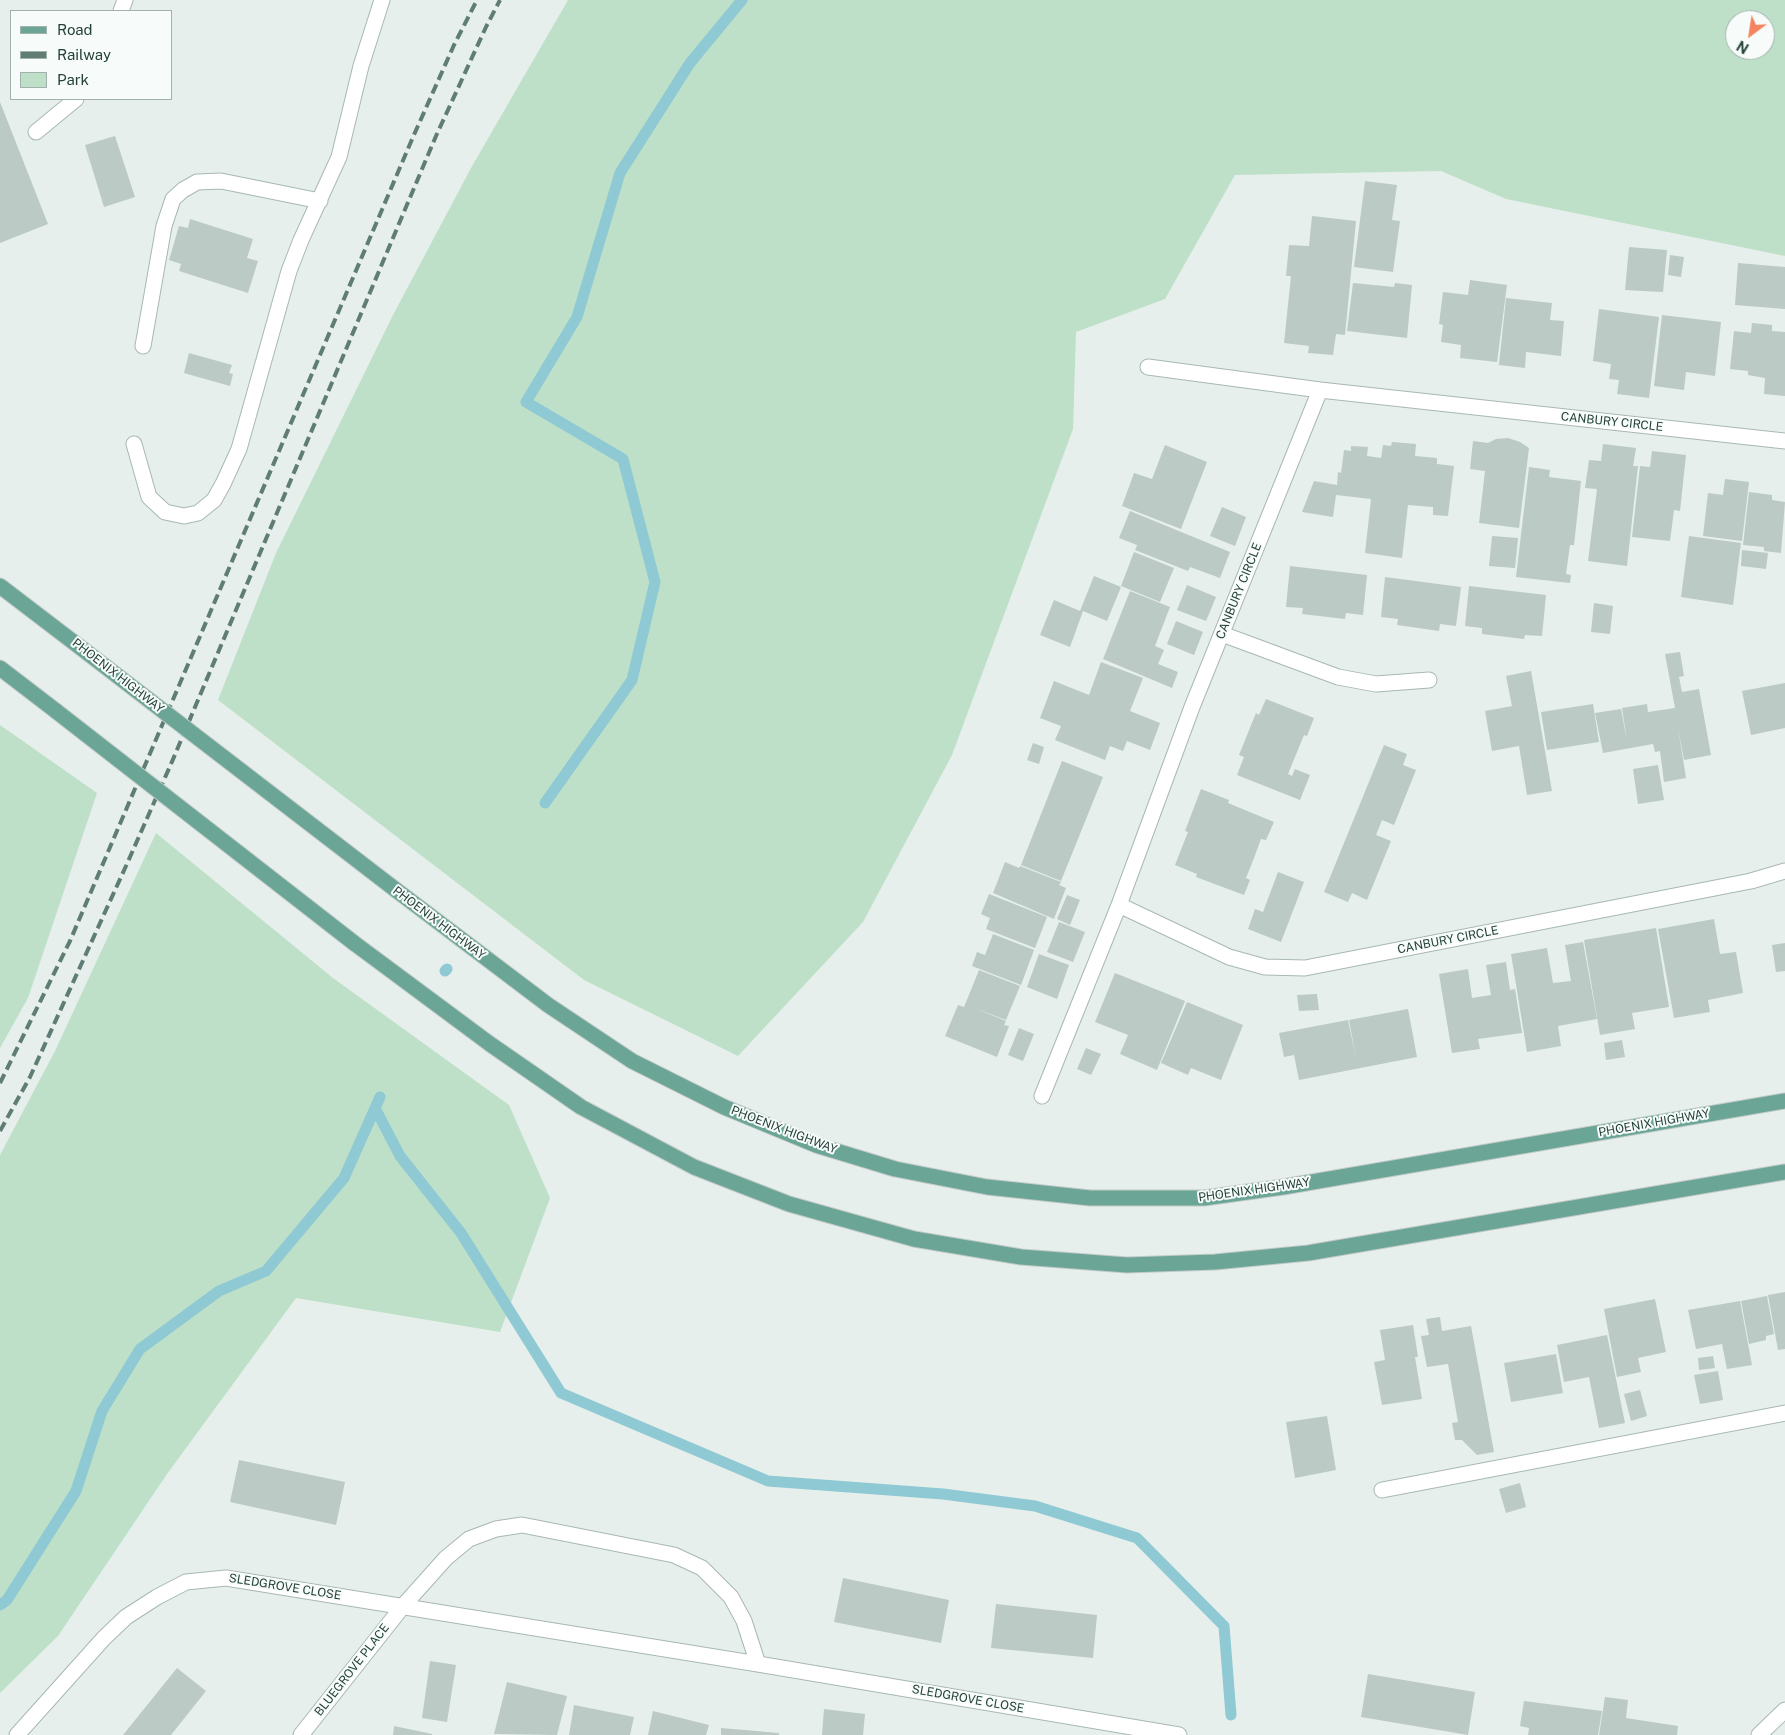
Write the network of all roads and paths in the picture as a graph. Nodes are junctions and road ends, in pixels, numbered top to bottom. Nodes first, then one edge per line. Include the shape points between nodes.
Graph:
1 (382, 0) edge
2 (75, 100) edge
3 (36, 132) dead end
4 (320, 201) junction
5 (143, 346) dead end
6 (1148, 368) dead end
7 (1320, 390) junction
8 (1785, 441) edge
9 (134, 444) dead end
10 (0, 586) edge
11 (1222, 634) junction
12 (0, 668) edge
13 (1429, 680) dead end
14 (1785, 871) edge
15 (1119, 905) junction
16 (1042, 1096) dead end
17 (1785, 1101) edge
18 (1785, 1172) edge
19 (1785, 1413) edge
20 (1382, 1490) dead end
21 (403, 1606) junction
22 (758, 1664) junction
23 (1785, 1710) edge
24 (17, 1735) edge
25 (301, 1735) edge
26 (1179, 1735) edge
27 (1759, 1735) edge

1 - 4 street via 361,66 340,157
2 - 3 street
4 - 5 street via 221,181 198,182 183,190 173,199 164,226
4 - 9 street via 289,271 239,449 214,500 198,513 184,516 166,512 149,497
6 - 7 street, CANBURY CIRCLE
7 - 8 street, CANBURY CIRCLE
7 - 11 street, CANBURY CIRCLE
10 - 17 main road, PHOENIX HIGHWAY, bridge via 548,1005 632,1061 707,1099 816,1145 895,1169 987,1187 1090,1198 1204,1198 1292,1186
11 - 13 street via 1338,677 1376,684
11 - 15 street, CANBURY CIRCLE
12 - 18 main road, bridge via 354,943 581,1107 694,1167 789,1204 914,1239 1021,1257 1127,1265 1215,1262 1308,1253
14 - 15 street, CANBURY CIRCLE via 1750,881 1305,968 1266,967 1229,956
15 - 16 street, CANBURY CIRCLE
19 - 20 street
21 - 22 street, SLEDGROVE CLOSE
21 - 22 street via 446,1558 469,1539 496,1528 522,1526 674,1555 702,1568 731,1597 744,1621
21 - 24 street, SLEDGROVE CLOSE via 226,1578 186,1582 126,1617
21 - 25 street, BLUEGROVE PLACE
22 - 26 street, SLEDGROVE CLOSE
23 - 27 street

